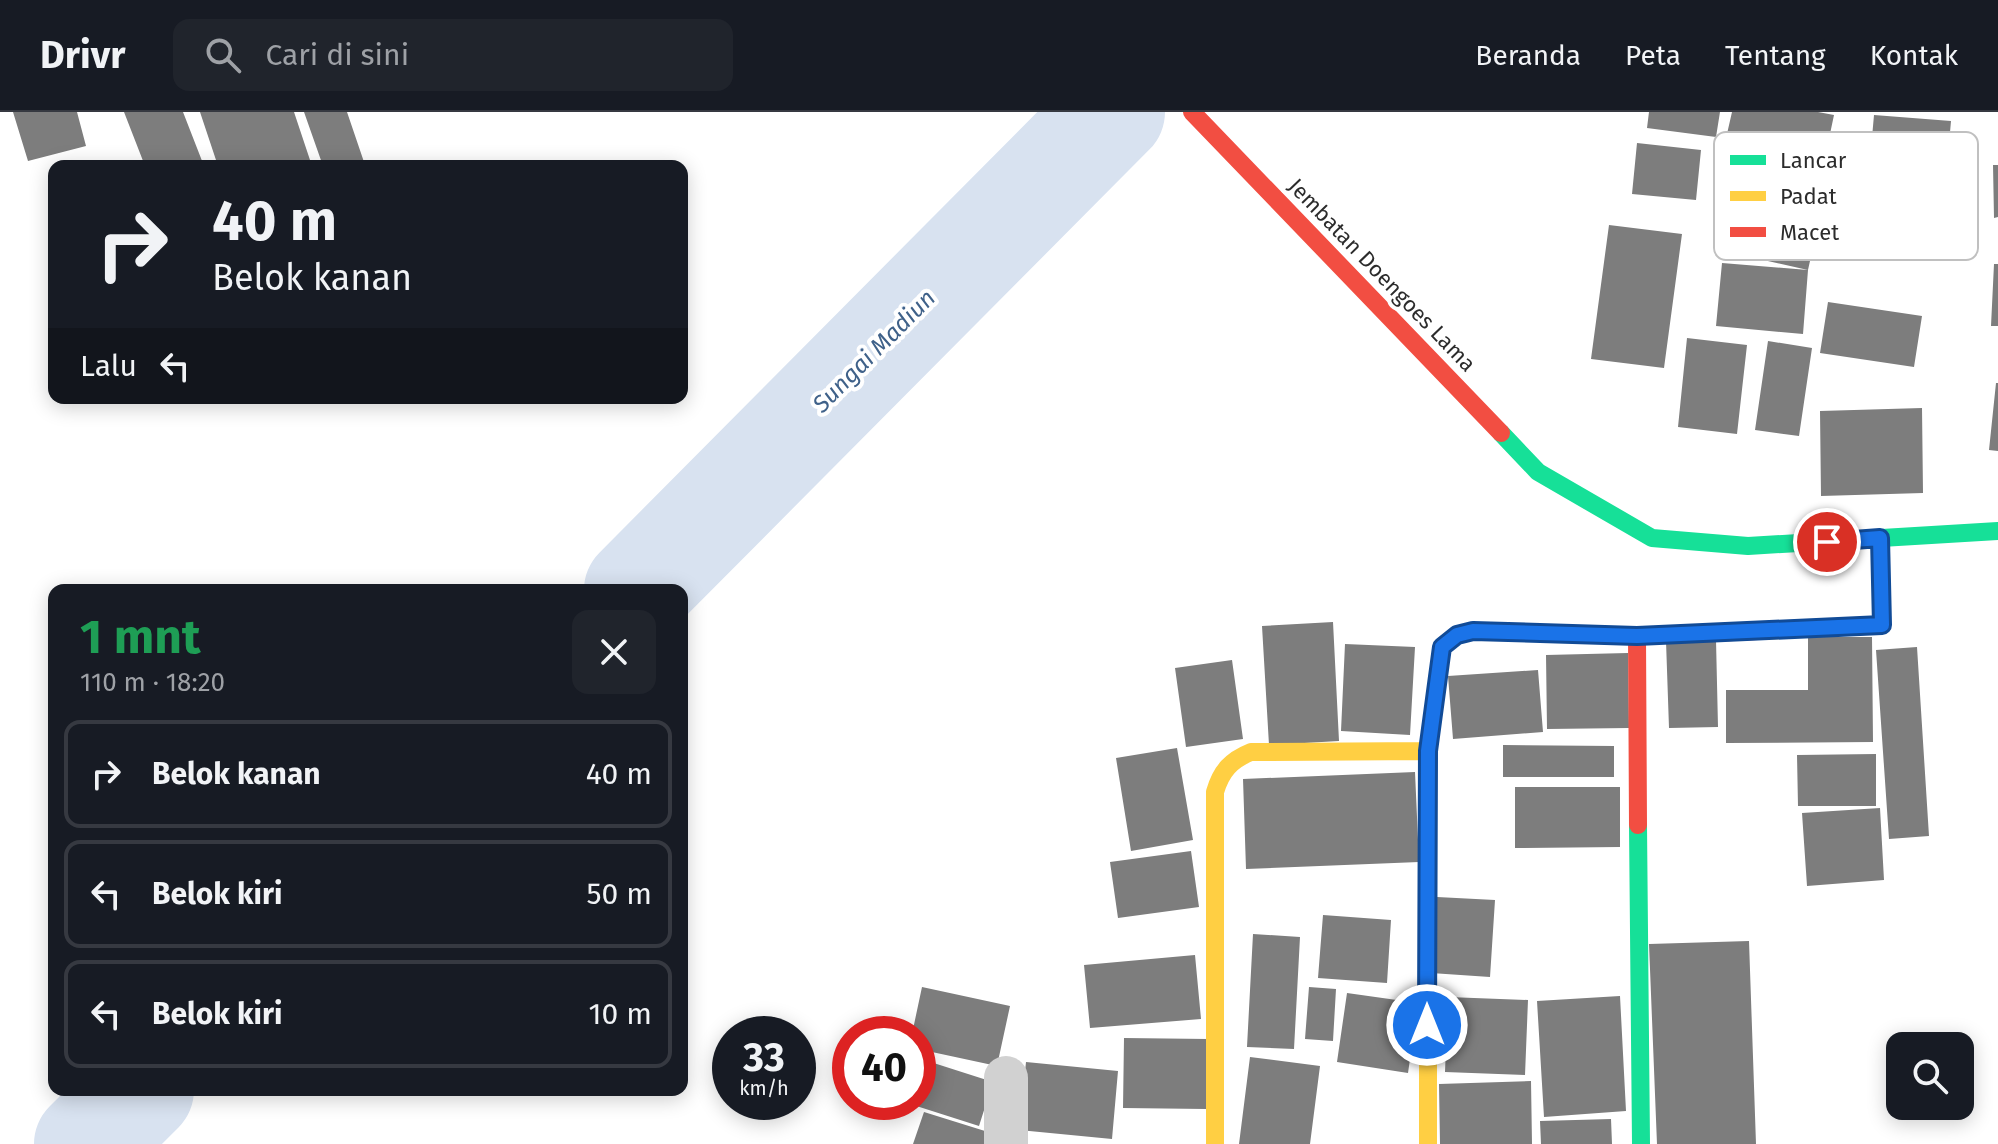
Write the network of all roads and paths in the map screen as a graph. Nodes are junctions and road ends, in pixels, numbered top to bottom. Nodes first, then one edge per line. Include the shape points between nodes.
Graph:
1 (1192, 112) edge
2 (1998, 531) edge
3 (1880, 538) junction
4 (1637, 636) junction
5 (1428, 751) junction
6 (1006, 1078) dead end
7 (1006, 1144) edge
8 (1215, 1144) edge
9 (1428, 1144) edge
10 (1641, 1144) edge

1 - 3 street, Jembatan Doengoes Lama via 1538,472 1652,538 1748,546
2 - 3 street, Jembatan Doengoes Lama
3 - 4 street via 1882,625
4 - 5 street via 1473,631 1457,635 1442,647
4 - 10 street
5 - 8 street via 1251,752 1232,760 1218,775
5 - 9 street
6 - 7 street

